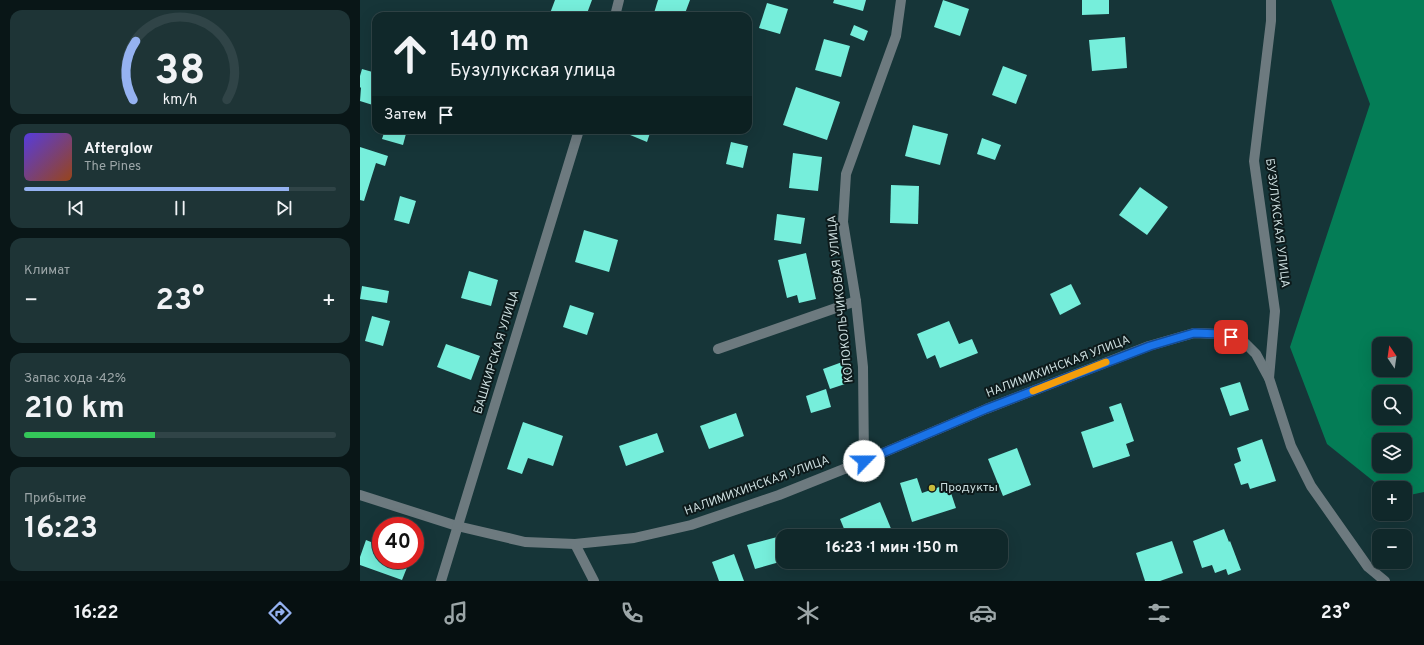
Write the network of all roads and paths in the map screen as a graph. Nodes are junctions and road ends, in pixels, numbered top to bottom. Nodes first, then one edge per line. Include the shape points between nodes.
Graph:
1 (620, 0) edge
2 (901, 0) edge
3 (1271, 0) edge
4 (616, 12) edge
5 (578, 134) edge
6 (856, 301) junction
7 (1194, 333) joint
8 (718, 349) dead end
9 (1268, 378) junction
10 (864, 461) junction
11 (360, 495) edge
12 (457, 526) junction
13 (575, 544) junction
14 (440, 581) edge
15 (594, 581) edge
16 (1385, 581) edge

1 - 4 street
2 - 6 street, КОЛОКОЛЬЧИКОВАЯ УЛИЦА via 896,36 846,174 843,222
3 - 9 street, БУЗУЛУКСКАЯ УЛИЦА via 1271,21 1254,161 1275,311
5 - 12 street, БАШКИРСКАЯ УЛИЦА
6 - 8 street
6 - 10 street, КОЛОКОЛЬЧИКОВАЯ УЛИЦА via 863,367
7 - 9 street, БУЗУЛУКСКАЯ УЛИЦА via 1220,334 1242,340 1256,354
7 - 10 street, НАЛИМИХИНСКАЯ УЛИЦА via 1127,354 986,409
9 - 16 street, БУЗУЛУКСКАЯ УЛИЦА via 1291,446 1311,486 1368,567
10 - 13 street, НАЛИМИХИНСКАЯ УЛИЦА via 779,495 691,525 634,538
11 - 12 street, НАЛИМИХИНСКАЯ УЛИЦА
12 - 13 street, НАЛИМИХИНСКАЯ УЛИЦА via 524,542
12 - 14 street, БАШКИРСКАЯ УЛИЦА
13 - 15 street

